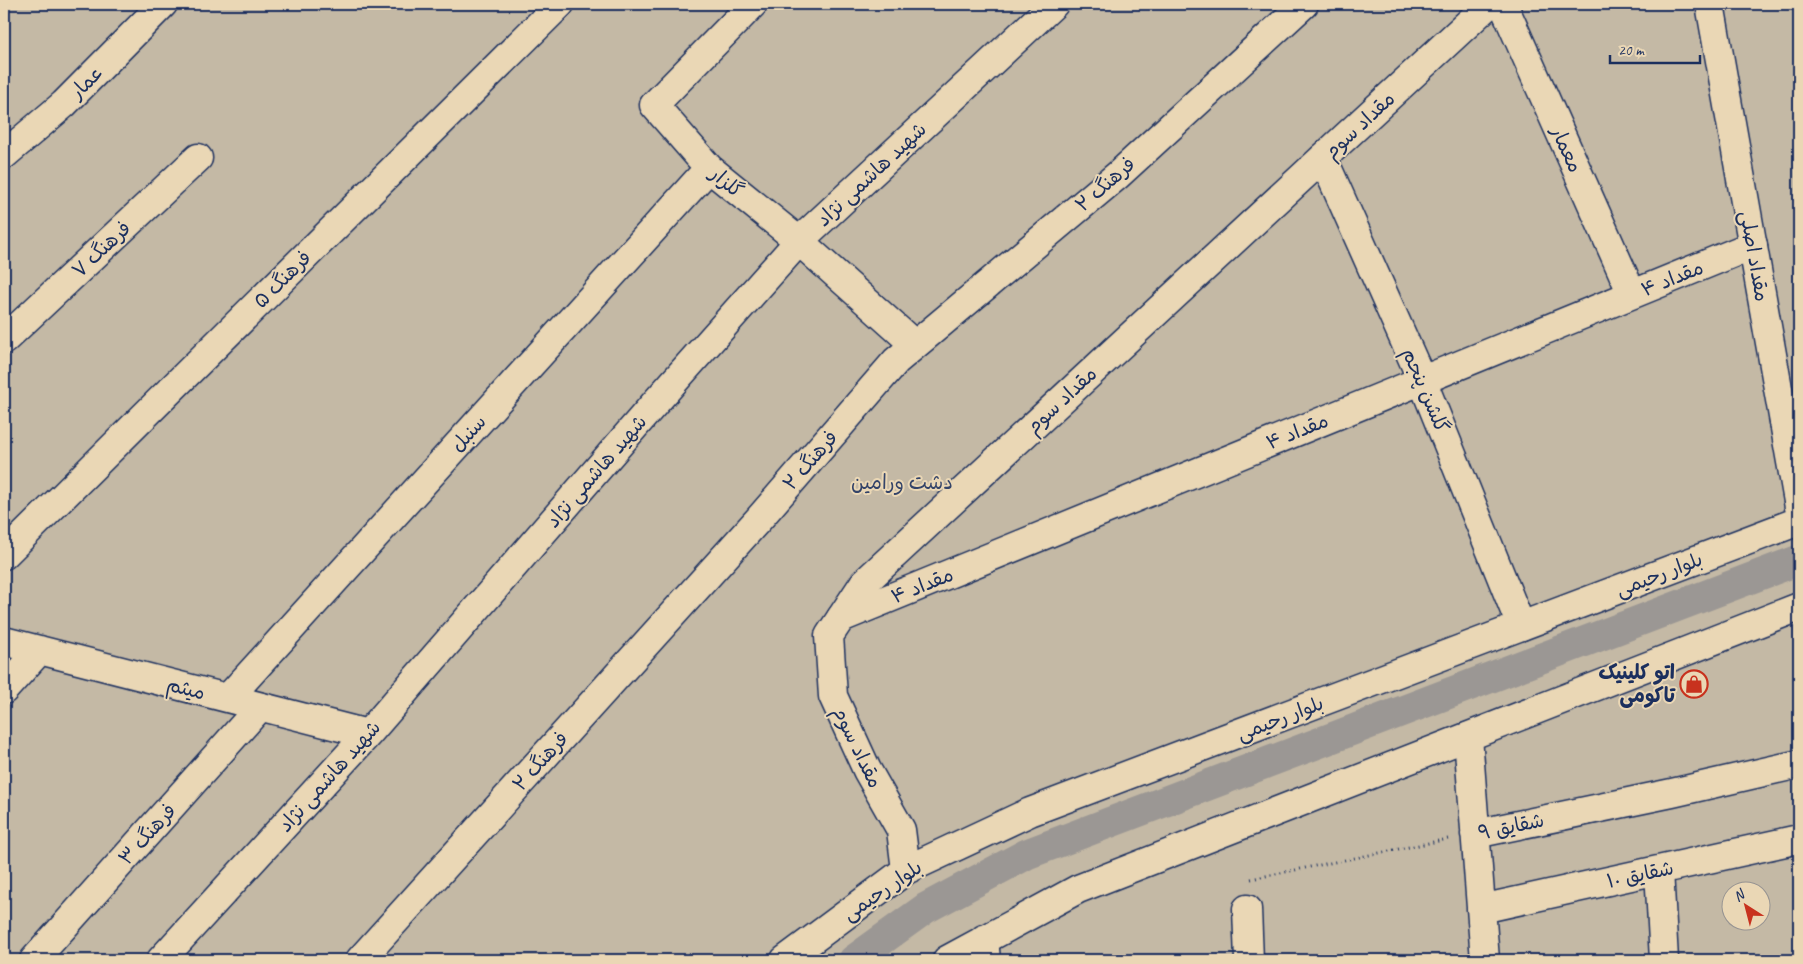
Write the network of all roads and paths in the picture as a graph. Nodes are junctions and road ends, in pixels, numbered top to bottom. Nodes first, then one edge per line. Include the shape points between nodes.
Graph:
1 (164, 4) edge
2 (560, 4) edge
3 (753, 4) edge
4 (1054, 4) edge
5 (1304, 4) edge
6 (1489, 4) edge
7 (1503, 4) edge
8 (1710, 4) edge
9 (4, 155) edge
10 (198, 158) dead end
11 (1323, 158) junction
12 (709, 168) junction
13 (799, 241) junction
14 (1753, 245) junction
15 (1632, 294) junction
16 (4, 340) edge
17 (915, 345) junction
18 (1422, 380) junction
19 (1799, 507) edge
20 (1799, 521) edge
21 (4, 555) edge
22 (1799, 607) edge
23 (841, 618) junction
24 (1522, 626) junction
25 (4, 641) edge
26 (40, 650) junction
27 (4, 690) edge
28 (228, 698) junction
29 (260, 707) junction
30 (368, 734) junction
31 (1468, 737) junction
32 (1799, 764) edge
33 (1475, 834) junction
34 (1799, 839) edge
35 (906, 870) junction
36 (1659, 870) junction
37 (1246, 909) joint
38 (1481, 909) junction
39 (985, 950) edge
40 (34, 960) edge
41 (161, 960) edge
42 (360, 960) edge
43 (784, 960) edge
44 (947, 960) edge
45 (1249, 960) edge
46 (1485, 960) edge
47 (1664, 960) edge

1 - 9 street, عمار via 64,104
2 - 21 street, فرهنگ ۵
3 - 12 street, گلزار via 654,106
4 - 13 street, شهید هاشمی نژاد
5 - 17 street, فرهنگ ۲ via 1118,175
6 - 11 street, مقداد سوم
7 - 15 street, معمار
8 - 14 street, مقداد اصلی
10 - 16 street, فرهنگ ۷
11 - 18 street, گلشن پنجم
11 - 23 street, مقداد سوم via 864,583
12 - 13 street, گلزار
12 - 28 street, سنبل
13 - 17 street, گلزار
13 - 30 street, شهید هاشمی نژاد
14 - 15 street, مقداد ۴
14 - 19 street, مقداد اصلی
15 - 18 street, مقداد ۴
17 - 42 street, فرهنگ ۲ via 896,361 758,520
18 - 23 street, مقداد ۴
18 - 24 street, گلشن پنجم
20 - 24 street, بلوار رحیمی
22 - 31 street
23 - 35 street, مقداد سوم via 829,636 833,696 867,770 901,830
24 - 35 street, بلوار رحیمی via 1030,812
25 - 26 street, میثم
26 - 27 street
26 - 28 street, میثم
28 - 29 street, میثم
29 - 30 street, میثم
29 - 40 street, فرهنگ ۳
30 - 41 street, شهید هاشمی نژاد
31 - 33 street
31 - 39 street via 1078,889
32 - 33 street, شقایق ۹
33 - 37 path, شقایق ۹ via 1251,879
33 - 38 street
34 - 36 street, شقایق ۱۰
35 - 43 street, بلوار رحیمی
36 - 38 street, شقایق ۱۰
36 - 47 street
37 - 45 street
38 - 46 street
39 - 44 street

